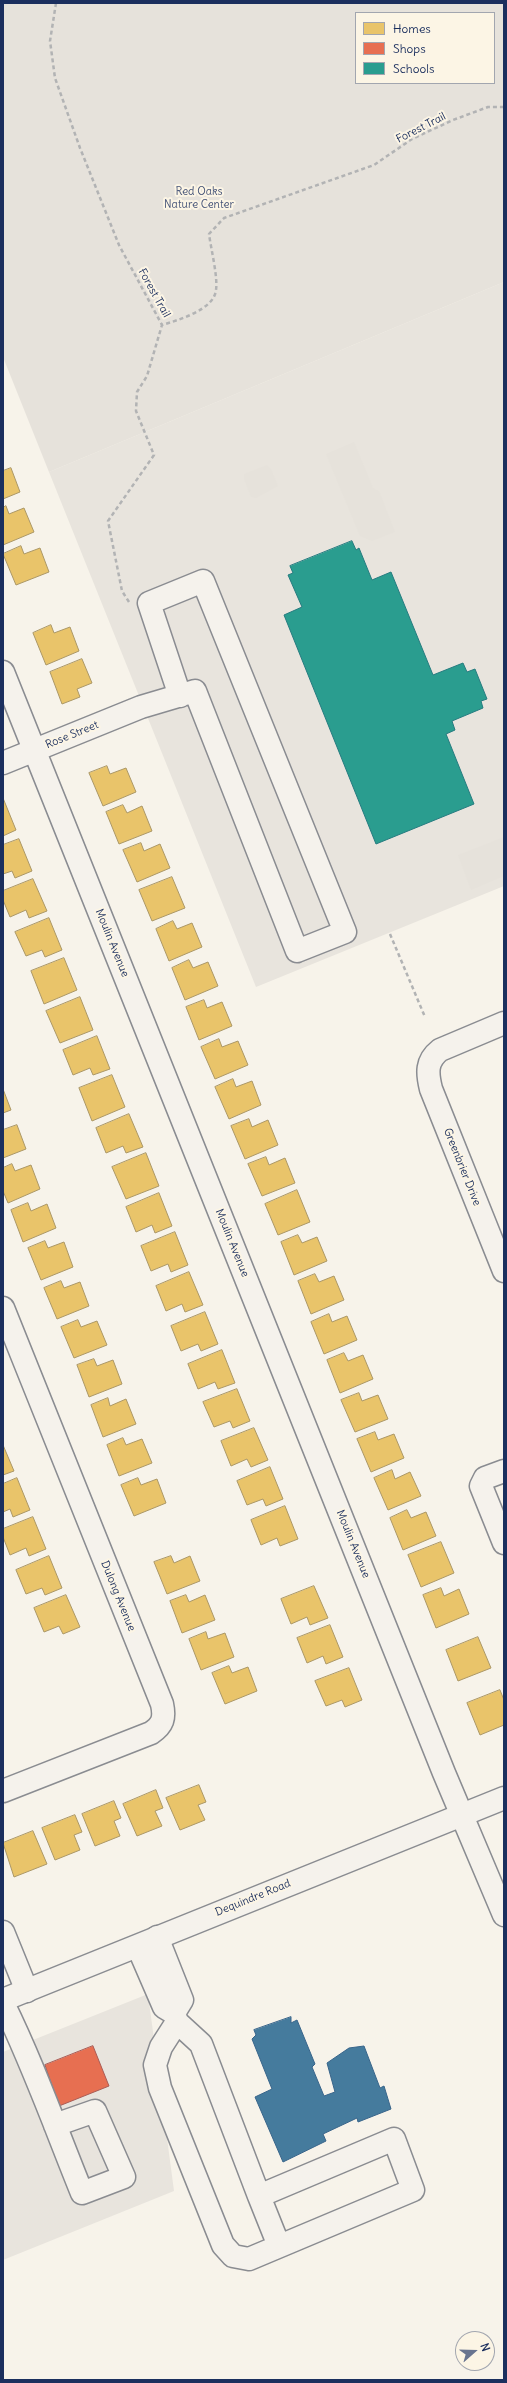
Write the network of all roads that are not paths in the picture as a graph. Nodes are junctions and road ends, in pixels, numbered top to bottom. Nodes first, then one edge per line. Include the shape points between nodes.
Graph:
1 (3, 672) edge
2 (180, 696) junction
3 (34, 750) junction
4 (3, 763) edge
5 (504, 1023) edge
6 (504, 1271) edge
7 (3, 1308) edge
8 (504, 1471) edge
9 (504, 1543) edge
10 (3, 1791) edge
11 (504, 1798) edge
12 (462, 1815) junction
13 (504, 1915) edge
14 (3, 1932) edge
15 (148, 1942) junction
16 (27, 1991) junction
17 (3, 2001) edge
18 (176, 2018) junction
19 (54, 2125) dead end
20 (259, 2196) junction
21 (279, 2246) junction

1 - 3 street, Moulin Avenue
2 - 2 street, Rose Street via 195,691 297,951 345,932 204,581 149,603
2 - 3 street, Rose Street via 141,707
3 - 4 street, Rose Street
3 - 12 street, Moulin Avenue
5 - 6 street, Greenbrier Drive via 440,1050 430,1061 429,1078
7 - 10 street, Dulong Avenue via 164,1714 162,1723 151,1733
8 - 9 street via 485,1478 481,1486
11 - 12 street, Dequindre Road
12 - 13 street, Moulin Avenue
12 - 15 street, Dequindre Road
14 - 16 street
15 - 16 street, Dequindre Road
15 - 18 street via 164,2007
16 - 17 street, Dequindre Road
17 - 19 street via 23,2044
18 - 20 street via 201,2044
18 - 21 street via 155,2065 160,2088 223,2245 233,2256 249,2259
20 - 21 street
20 - 21 street via 394,2139 413,2190

